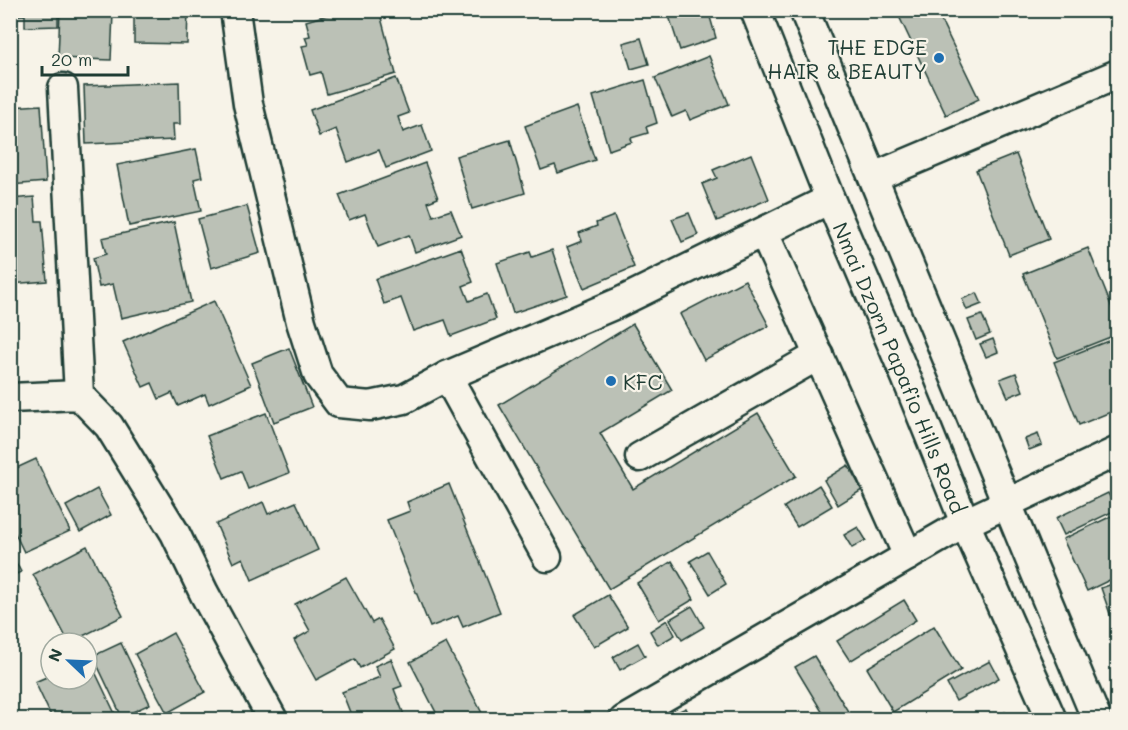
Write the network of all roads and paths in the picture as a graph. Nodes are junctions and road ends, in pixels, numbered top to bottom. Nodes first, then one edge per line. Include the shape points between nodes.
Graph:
1 (235, 10) edge
2 (755, 10) edge
3 (804, 10) edge
4 (1118, 74) edge
5 (63, 88) dead end
6 (874, 177) junction
7 (830, 199) junction
8 (764, 233) junction
9 (819, 355) junction
10 (447, 376) junction
11 (79, 395) junction
12 (10, 398) edge
13 (1118, 451) edge
14 (640, 458) dead end
15 (1006, 504) junction
16 (964, 523) junction
17 (908, 556) junction
18 (547, 557) dead end
19 (273, 720) edge
20 (624, 720) edge
21 (1052, 720) edge
22 (1096, 720) edge

1 - 10 street via 248,104 301,322 318,375 339,403 370,406 404,399
2 - 7 street, Nmai Dzorn Papafio Hills Road
3 - 6 street
4 - 6 street
5 - 11 street
6 - 15 street
7 - 8 street
7 - 16 street, Nmai Dzorn Papafio Hills Road
8 - 9 street
8 - 10 street via 618,303
9 - 14 street
9 - 17 street
10 - 18 street
11 - 12 street
11 - 19 street via 109,426 175,533
13 - 15 street
15 - 16 street
15 - 22 street
16 - 17 street
16 - 21 street, Nmai Dzorn Papafio Hills Road
17 - 20 street

